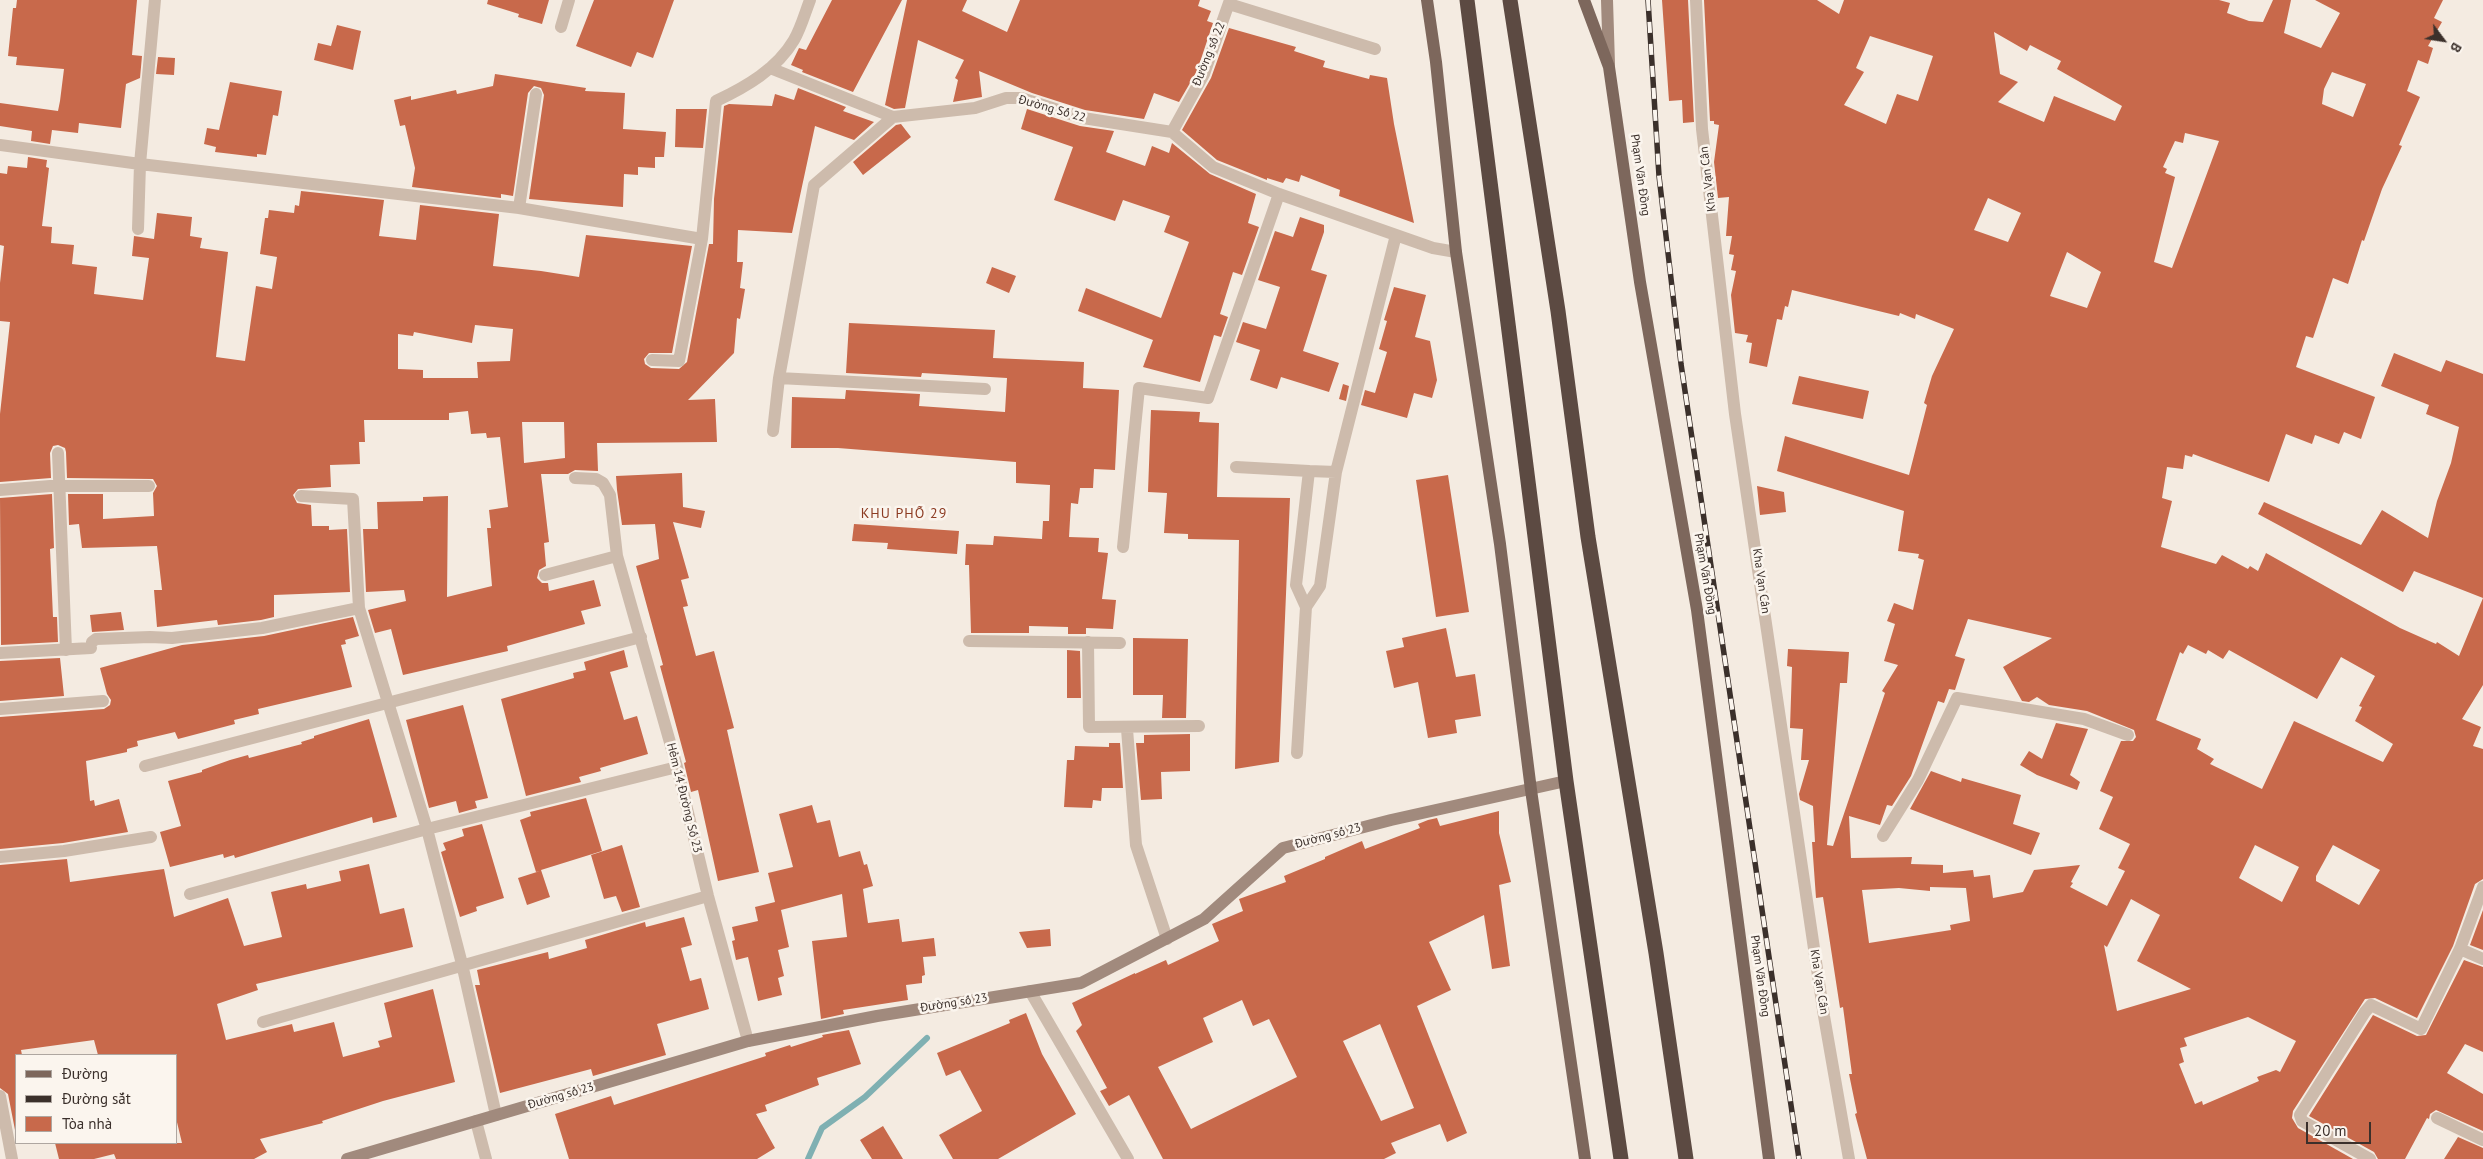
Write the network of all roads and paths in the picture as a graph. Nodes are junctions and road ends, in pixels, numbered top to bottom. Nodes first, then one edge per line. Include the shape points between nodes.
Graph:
1 (156, 0) edge
2 (569, 0) edge
3 (810, 0) edge
4 (1427, 0) edge
5 (1467, 0) edge
6 (1510, 0) edge
7 (1584, 0) edge
8 (1608, 0) edge
9 (1696, 0) edge
10 (1230, 2) edge
11 (561, 27) dead end
12 (1375, 49) dead end
13 (1609, 67) junction
14 (770, 68) junction
15 (536, 94) dead end
16 (893, 117) junction
17 (1172, 132) junction
18 (0, 145) edge
19 (140, 164) junction
20 (1278, 194) junction
21 (519, 208) junction
22 (138, 229) dead end
23 (1396, 235) junction
24 (702, 239) junction
25 (1456, 252) junction
26 (652, 360) dead end
27 (779, 378) junction
28 (985, 389) dead end
29 (773, 432) dead end
30 (58, 453) dead end
31 (1236, 467) dead end
32 (1309, 471) junction
33 (1336, 472) junction
34 (575, 478) dead end
35 (149, 486) dead end
36 (60, 487) junction
37 (0, 490) edge
38 (301, 496) dead end
39 (1123, 547) dead end
40 (617, 556) junction
41 (545, 575) dead end
42 (1306, 607) junction
43 (359, 608) junction
44 (641, 637) junction
45 (969, 641) dead end
46 (1088, 642) junction
47 (1120, 643) dead end
48 (66, 650) junction
49 (0, 653) edge
50 (102, 701) dead end
51 (387, 702) junction
52 (0, 709) edge
53 (1199, 726) dead end
54 (1127, 728) junction
55 (2128, 735) dead end
56 (1296, 753) dead end
57 (145, 766) dead end
58 (677, 767) junction
59 (1566, 781) junction
60 (1531, 790) junction
61 (427, 829) junction
62 (152, 836) dead end
63 (1883, 836) dead end
64 (0, 857) edge
65 (2483, 887) edge
66 (190, 894) dead end
67 (708, 896) junction
68 (1167, 939) junction
69 (2460, 949) junction
70 (2483, 958) edge
71 (462, 964) junction
72 (1030, 991) junction
73 (263, 1022) dead end
74 (748, 1041) junction
75 (0, 1096) edge
76 (496, 1115) junction
77 (2436, 1118) dead end
78 (476, 1121) junction
79 (2483, 1140) edge
80 (12, 1159) edge
81 (347, 1159) edge
82 (486, 1159) edge
83 (1128, 1159) edge
84 (1585, 1159) edge
85 (1621, 1159) edge
86 (1686, 1159) edge
87 (1769, 1159) edge
88 (1849, 1159) edge
89 (2370, 1159) edge

1 - 19 street
2 - 11 street
3 - 14 street via 794,40
4 - 25 main road
5 - 59 highway
6 - 86 highway via 1558,311 1588,538
7 - 13 main road, Phạm Văn Đồng
8 - 13 street
9 - 88 street, Kha Vạn Cân via 1702,130 1735,414 1821,996
10 - 12 street
10 - 17 street, Đường số 22 via 1204,74
13 - 87 main road, Phạm Văn Đồng via 1640,282 1697,610
14 - 16 street
14 - 24 street via 742,88 716,100
15 - 21 street
16 - 17 street, Đường Số 22 via 975,108 1006,98 1021,98 1083,118
16 - 27 street via 814,184
17 - 20 street via 1213,167
18 - 19 street
19 - 21 street
19 - 22 street
20 - 23 street
20 - 39 street via 1208,398 1139,388
21 - 24 street
23 - 25 street
23 - 33 street
24 - 26 street via 680,361
25 - 60 main road via 1500,544
27 - 28 street
27 - 29 street
30 - 36 street
31 - 32 street
32 - 33 street
32 - 42 street via 1296,585
33 - 42 street via 1320,586
34 - 40 street, Hẻm 14 Đường Số 23 via 596,479 603,483 610,495
35 - 36 street
36 - 37 street
36 - 48 street
38 - 43 street via 353,499
40 - 41 street
40 - 44 street, Hẻm 14 Đường Số 23
42 - 56 street
43 - 48 street via 262,628 172,638 96,639 91,645
43 - 51 street
44 - 51 street
44 - 58 street, Hẻm 14 Đường Số 23
45 - 46 street
46 - 47 street
46 - 54 street via 1089,727
48 - 49 street
50 - 52 street
51 - 57 street
51 - 61 street
53 - 54 street
54 - 68 street via 1136,844
55 - 63 street via 2084,719 1957,698 1918,780
58 - 61 street
58 - 67 street, Hẻm 14 Đường Số 23
59 - 60 street, Đường số 23
59 - 85 highway
60 - 68 street, Đường số 23 via 1390,820 1283,848 1204,919
60 - 84 main road
61 - 66 street
61 - 71 street
62 - 64 street via 64,851
65 - 69 street
67 - 71 street
67 - 74 street, Hẻm 14 Đường Số 23
68 - 72 street, Đường số 23 via 1081,983
69 - 70 street
69 - 89 street via 2421,1029 2372,1005 2300,1119
71 - 73 street
71 - 76 street
72 - 74 street, Đường số 23
72 - 83 street
74 - 76 street, Đường số 23
75 - 80 street
76 - 78 street, Đường số 23
77 - 79 street
78 - 81 street, Đường số 23
78 - 82 street

